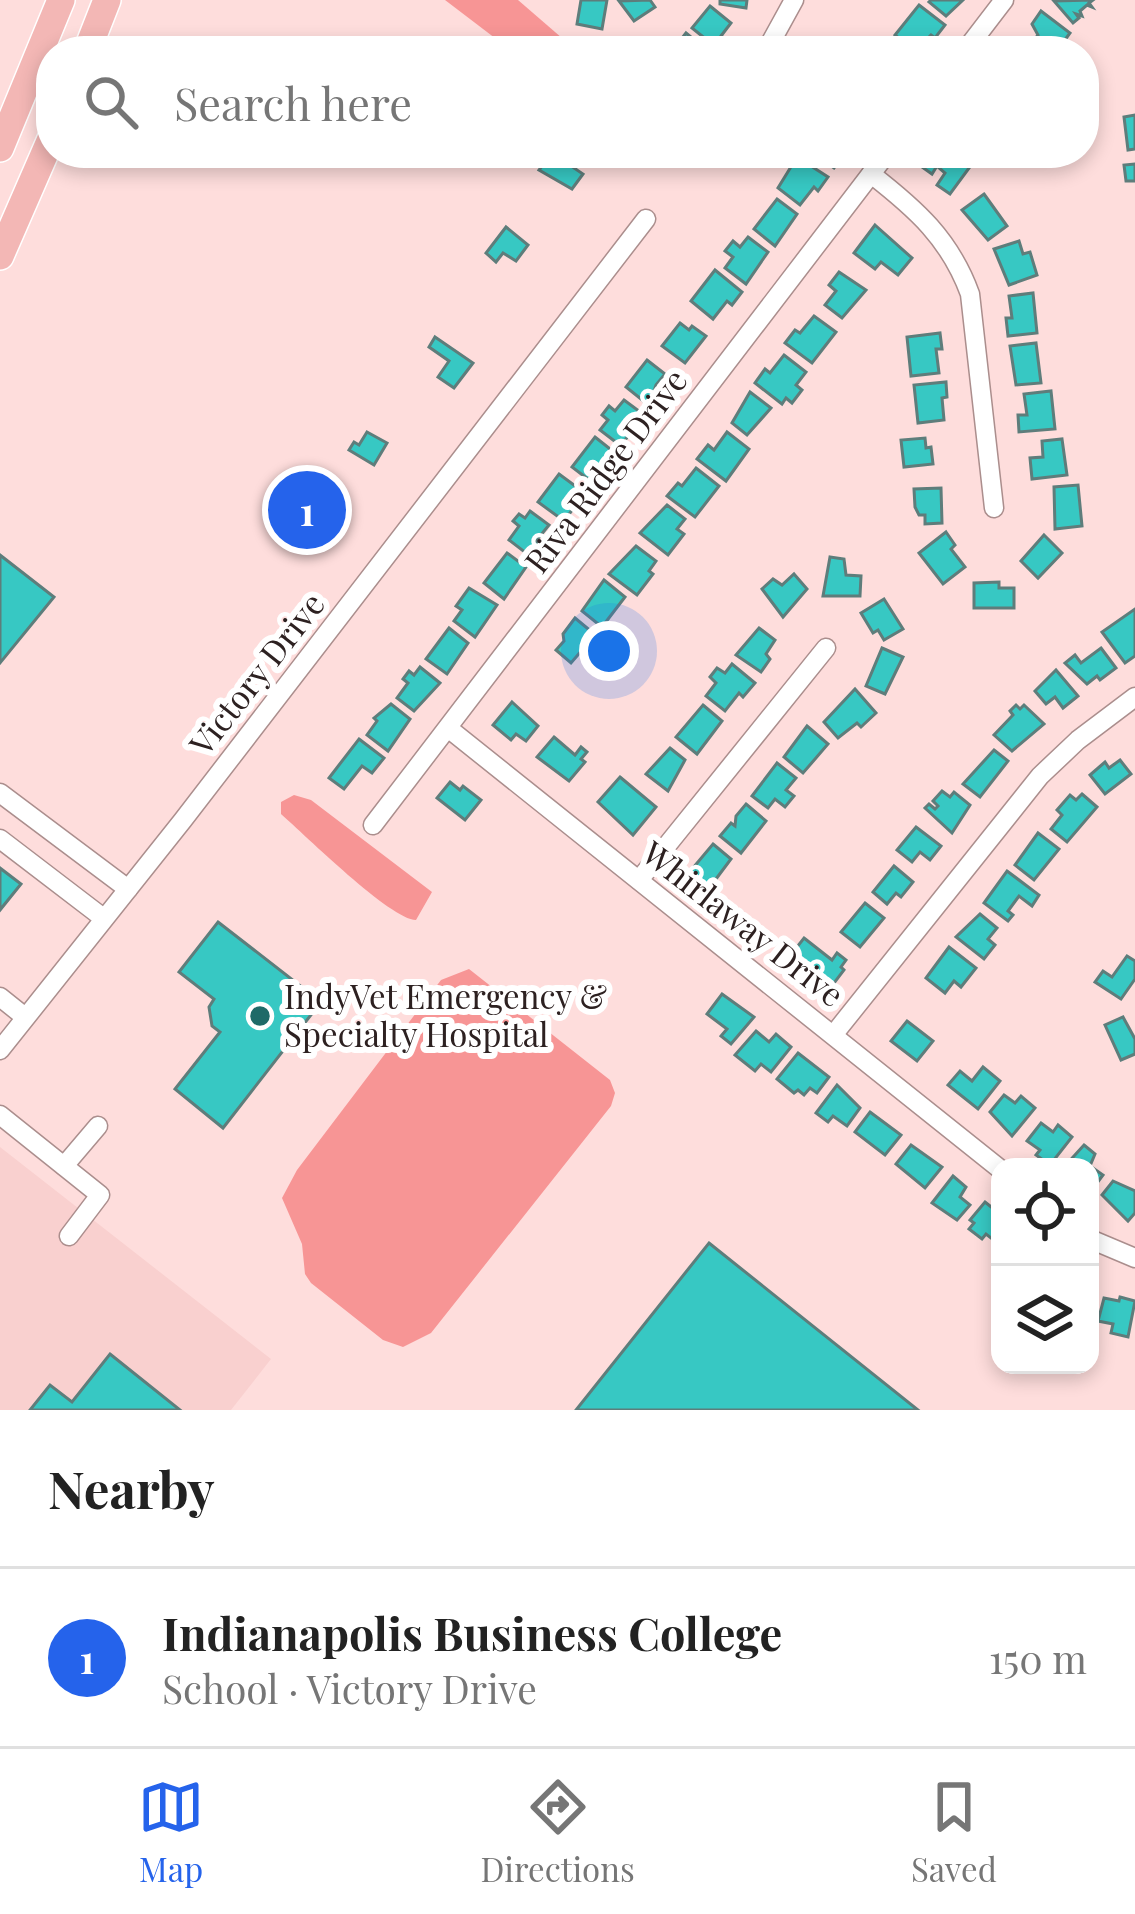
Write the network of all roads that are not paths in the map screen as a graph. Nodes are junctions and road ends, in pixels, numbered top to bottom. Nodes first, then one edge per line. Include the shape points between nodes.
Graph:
1 (61, 0) edge
2 (107, 0) edge
3 (794, 0) edge
4 (1004, 0) edge
5 (46, 36) edge
6 (93, 36) edge
7 (774, 36) edge
8 (976, 36) edge
9 (36, 61) edge
10 (0, 148) edge
11 (38, 168) edge
12 (876, 168) edge
13 (871, 174) junction
14 (646, 219) dead end
15 (0, 256) edge
16 (994, 508) dead end
17 (826, 648) dead end
18 (1135, 697) edge
19 (448, 728) junction
20 (0, 793) edge
21 (373, 825) dead end
22 (0, 839) edge
23 (640, 880) junction
24 (128, 889) junction
25 (102, 917) junction
26 (0, 998) edge
27 (25, 1017) junction
28 (834, 1034) junction
29 (2, 1042) edge
30 (0, 1115) edge
31 (98, 1126) dead end
32 (991, 1161) edge
33 (64, 1166) junction
34 (69, 1236) dead end
35 (1099, 1243) edge
36 (1135, 1258) edge

1 - 5 highway
2 - 6 highway
3 - 7 street
4 - 8 street
9 - 10 highway
11 - 15 highway
12 - 13 street, Riva Ridge Drive
13 - 16 street via 929,221 961,268
13 - 19 street, Riva Ridge Drive
14 - 24 street, Victory Drive
17 - 23 street
18 - 28 street via 1040,776
19 - 21 street, Riva Ridge Drive
19 - 23 street, Whirlaway Drive
20 - 24 street
22 - 25 street
23 - 28 street, Whirlaway Drive
24 - 25 street, Victory Drive
25 - 27 street, Victory Drive
26 - 27 street
27 - 29 street, Victory Drive
28 - 32 street, Whirlaway Drive
30 - 33 street
31 - 33 street
33 - 34 street via 100,1195
35 - 36 street

